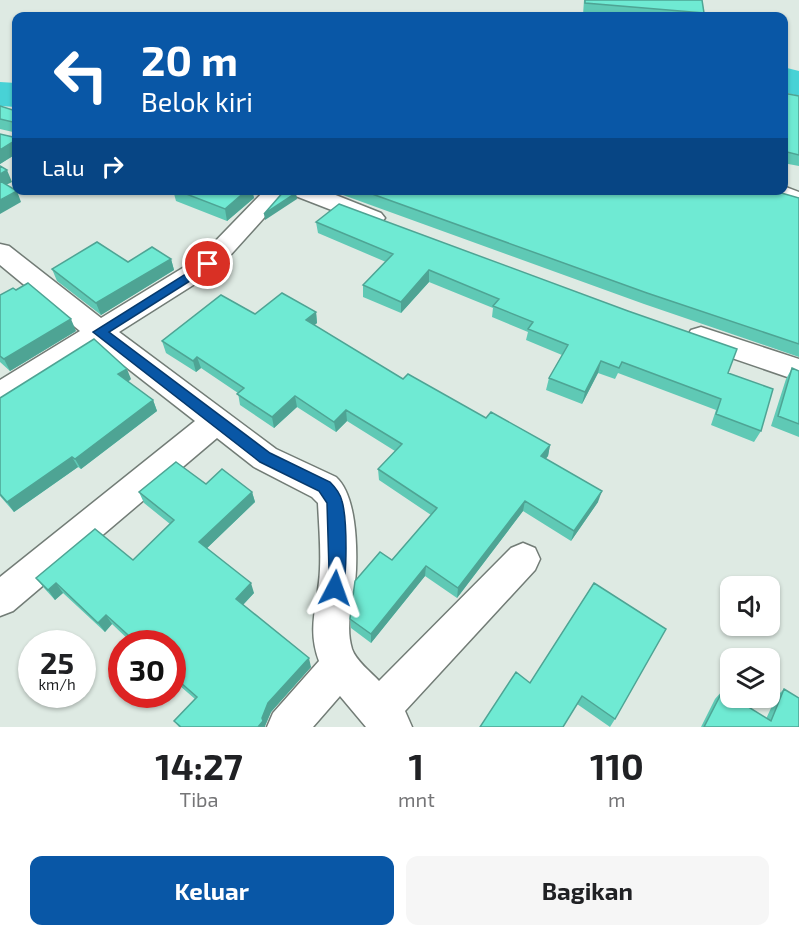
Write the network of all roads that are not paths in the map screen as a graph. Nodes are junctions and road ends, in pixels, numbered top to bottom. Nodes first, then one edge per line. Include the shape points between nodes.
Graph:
1 (273, 195) edge
2 (314, 195) edge
3 (399, 227) edge
4 (0, 252) edge
5 (676, 328) edge
6 (100, 332) junction
7 (799, 370) edge
8 (0, 394) edge
9 (216, 421) junction
10 (523, 559) dead end
11 (0, 599) edge
12 (340, 666) junction
13 (385, 719) edge
14 (287, 727) edge

1 - 6 street via 208,264
2 - 3 street
4 - 6 street
5 - 7 street
6 - 8 street
6 - 9 street
9 - 11 street
9 - 12 street via 265,458 331,493 335,503 338,570 330,626
10 - 13 street
12 - 13 street
12 - 14 street

